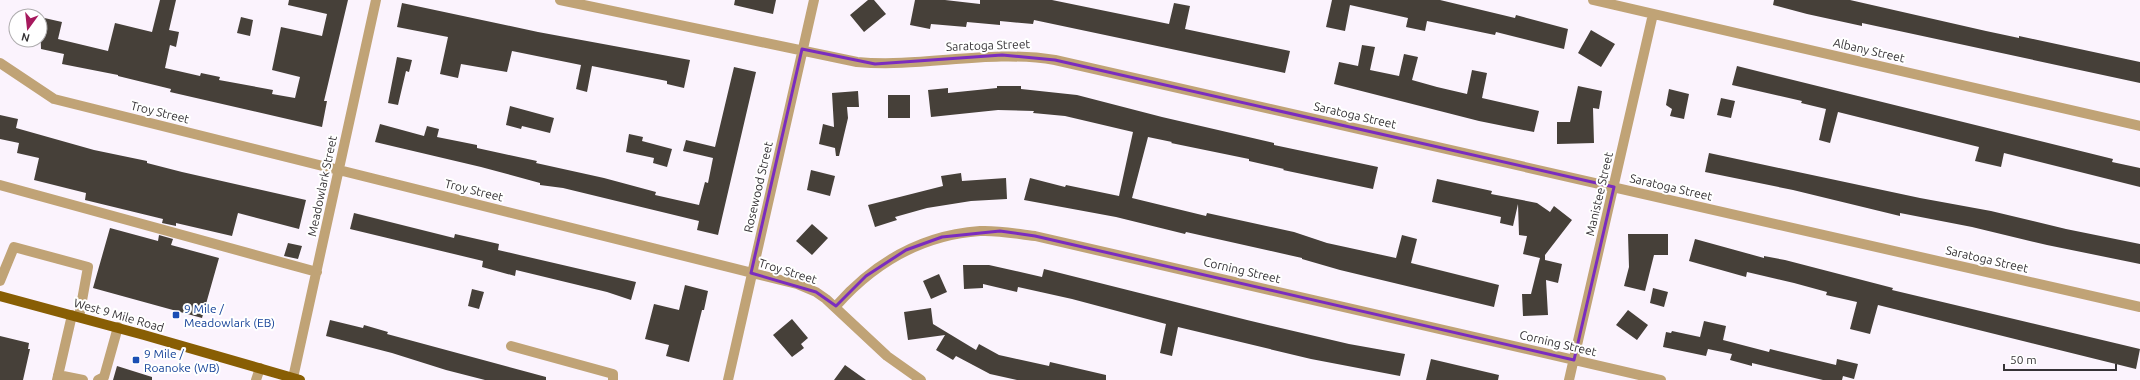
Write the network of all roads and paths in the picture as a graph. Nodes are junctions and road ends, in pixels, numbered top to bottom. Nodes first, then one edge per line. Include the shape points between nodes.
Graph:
1 (376, 0) edge
2 (560, 0) edge
3 (814, 0) edge
4 (1593, 0) edge
5 (1653, 14) junction
6 (802, 49) junction
7 (0, 63) edge
8 (2140, 126) edge
9 (339, 170) junction
10 (0, 186) edge
11 (1614, 187) junction
12 (317, 272) junction
13 (752, 273) junction
14 (0, 280) edge
15 (0, 296) edge
16 (836, 306) junction
17 (2140, 307) edge
18 (76, 316) junction
19 (118, 327) junction
20 (511, 346) dead end
21 (1574, 360) junction
22 (260, 368) junction
23 (57, 377) edge
24 (292, 379) edge
25 (83, 380) edge
26 (98, 380) edge
27 (256, 380) edge
28 (613, 380) edge
29 (728, 380) edge
30 (921, 380) edge
31 (1569, 380) edge
32 (1661, 380) edge

1 - 9 street, Meadowlark Street
2 - 6 street, Saratoga Street
3 - 6 street, Rosewood Street
4 - 5 street, Albany Street
5 - 8 street, Albany Street
5 - 11 street, Manistee Street
6 - 11 street, Saratoga Street via 875,64 1002,55 1032,56
6 - 13 street, Rosewood Street
7 - 9 street, Troy Street via 54,99
9 - 12 street, Meadowlark Street
9 - 13 street, Troy Street
10 - 12 street
11 - 17 street, Saratoga Street
11 - 21 street, Manistee Street
12 - 24 street, Meadowlark Street
13 - 16 street, Troy Street via 796,284 816,292
13 - 29 street, Rosewood Street
14 - 18 street via 14,247 88,267
15 - 18 main road, West 9 Mile Road
16 - 21 street, Corning Street via 866,276 906,250 942,237 980,231 1000,231 1042,238
16 - 30 street, Troy Street via 887,356
18 - 19 main road, West 9 Mile Road
18 - 23 street
19 - 22 main road, West 9 Mile Road
19 - 26 street via 104,377
20 - 28 street via 613,374
21 - 31 street, Manistee Street
21 - 32 street, Corning Street
22 - 24 main road, West 9 Mile Road
22 - 27 street
23 - 25 street

